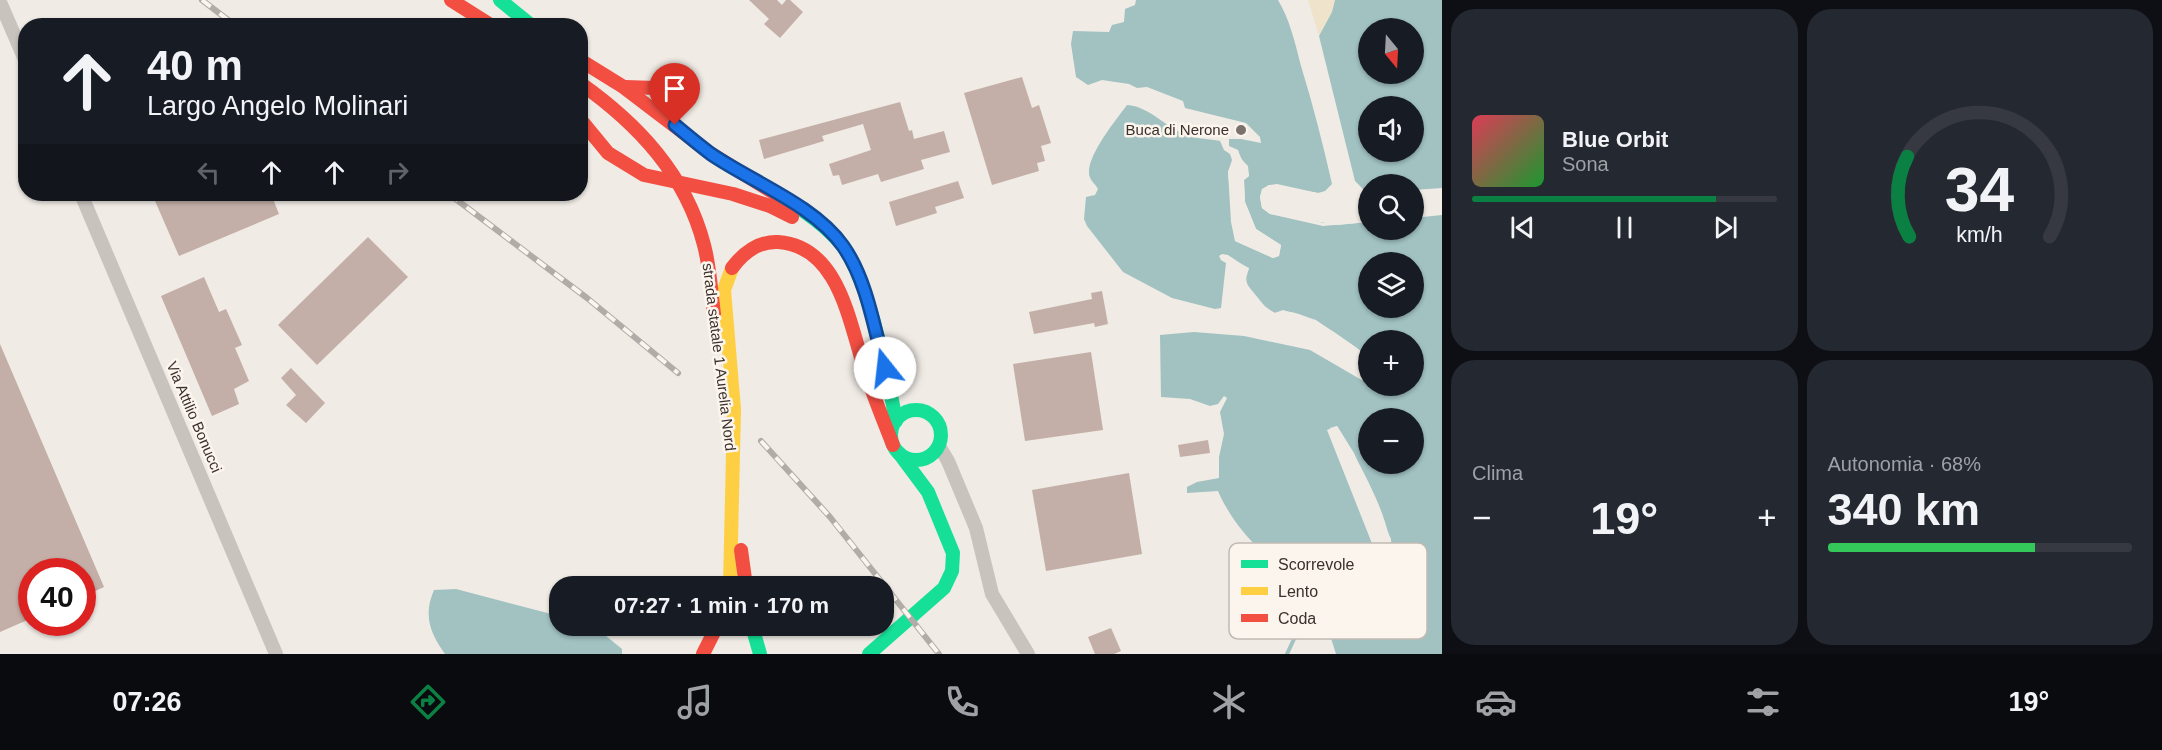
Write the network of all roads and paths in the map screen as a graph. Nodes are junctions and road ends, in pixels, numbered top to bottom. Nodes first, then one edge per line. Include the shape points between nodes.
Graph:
1 (451, 0) edge
2 (500, 0) edge
3 (0, 2) edge
4 (479, 18) edge
5 (522, 18) edge
6 (18, 44) edge
7 (588, 65) edge
8 (683, 74) dead end
9 (622, 86) junction
10 (588, 88) edge
11 (588, 129) edge
12 (84, 201) edge
13 (863, 289) junction
14 (890, 387) junction
15 (918, 411) junction
16 (896, 421) junction
17 (896, 449) junction
18 (936, 450) junction
19 (733, 466) junction
20 (733, 482) junction
21 (928, 492) junction
22 (730, 576) edge
23 (745, 576) edge
24 (712, 636) edge
25 (755, 636) edge
26 (879, 649) edge
27 (276, 654) edge
28 (703, 654) edge
29 (760, 654) edge
30 (869, 654) edge
31 (1028, 654) edge

1 - 4 main road
2 - 5 main road
3 - 6 street
7 - 9 main road
8 - 9 main road via 650,91
9 - 13 main road via 710,153 820,224 842,245
10 - 19 main road, strada statale 1 Aurelia Nord via 642,133 685,192 704,248
11 - 13 main road via 608,153 644,175 733,194 793,217 835,249
12 - 27 street, Via Attilio Bonucci
13 - 14 main road
14 - 15 main road
14 - 16 main road
15 - 16 main road via 910,411
15 - 18 main road via 926,412 938,423 941,438
16 - 17 main road via 891,437
17 - 18 main road via 905,458 919,460
17 - 19 main road via 832,277 815,256 780,242 763,244 741,256 727,276 724,290 734,410
17 - 21 main road
18 - 21 main road
18 - 31 street via 948,461 976,528 992,594
19 - 20 main road
20 - 22 main road
20 - 23 main road
21 - 26 main road via 953,553 952,571 944,588
24 - 28 main road
25 - 29 main road
26 - 30 main road

